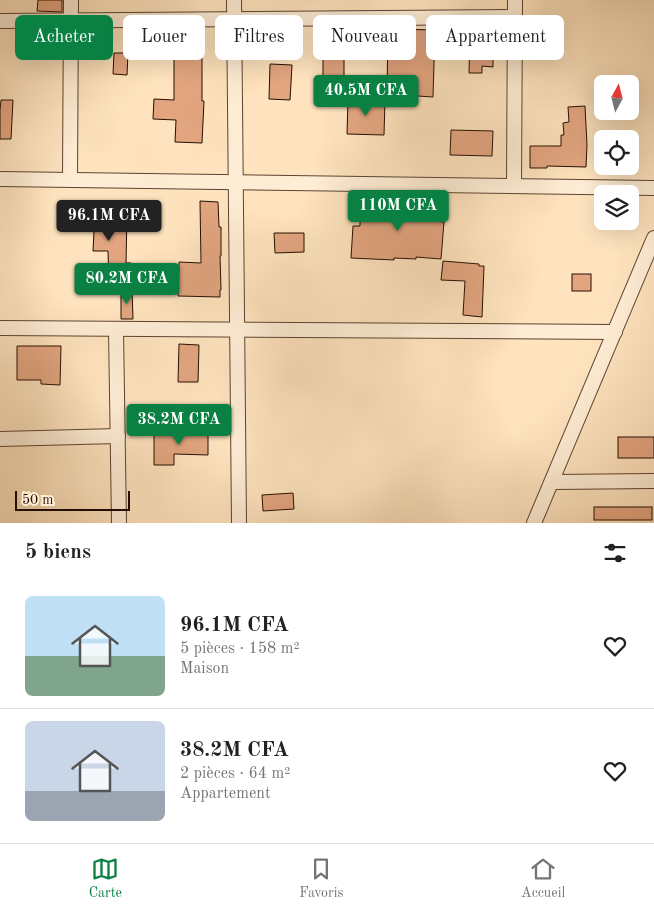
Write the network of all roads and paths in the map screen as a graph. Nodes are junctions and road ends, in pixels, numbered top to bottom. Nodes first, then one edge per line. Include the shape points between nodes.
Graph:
1 (71, 0) edge
2 (234, 0) edge
3 (515, 0) edge
4 (71, 15) edge
5 (234, 15) edge
6 (515, 15) edge
7 (426, 18) edge
8 (215, 19) edge
9 (303, 19) edge
10 (113, 20) edge
11 (0, 21) edge
12 (15, 21) edge
13 (71, 60) edge
14 (234, 60) edge
15 (515, 60) edge
16 (0, 179) edge
17 (70, 179) junction
18 (235, 182) junction
19 (514, 186) junction
20 (654, 188) edge
21 (654, 238) edge
22 (0, 328) edge
23 (116, 329) junction
24 (237, 330) junction
25 (615, 332) junction
26 (118, 436) junction
27 (0, 439) edge
28 (654, 481) edge
29 (552, 482) junction
30 (120, 523) edge
31 (239, 523) edge
32 (534, 523) edge

1 - 4 street
2 - 5 street
3 - 6 street
7 - 9 street
8 - 10 street
11 - 12 street
13 - 17 street
14 - 18 street
15 - 19 street
16 - 17 street
17 - 18 street
18 - 19 street
18 - 24 street
19 - 20 street
21 - 25 street
22 - 23 street
23 - 24 street
23 - 26 street
24 - 25 street
24 - 31 street
25 - 29 street
26 - 27 street
26 - 30 street
28 - 29 street
29 - 32 street

